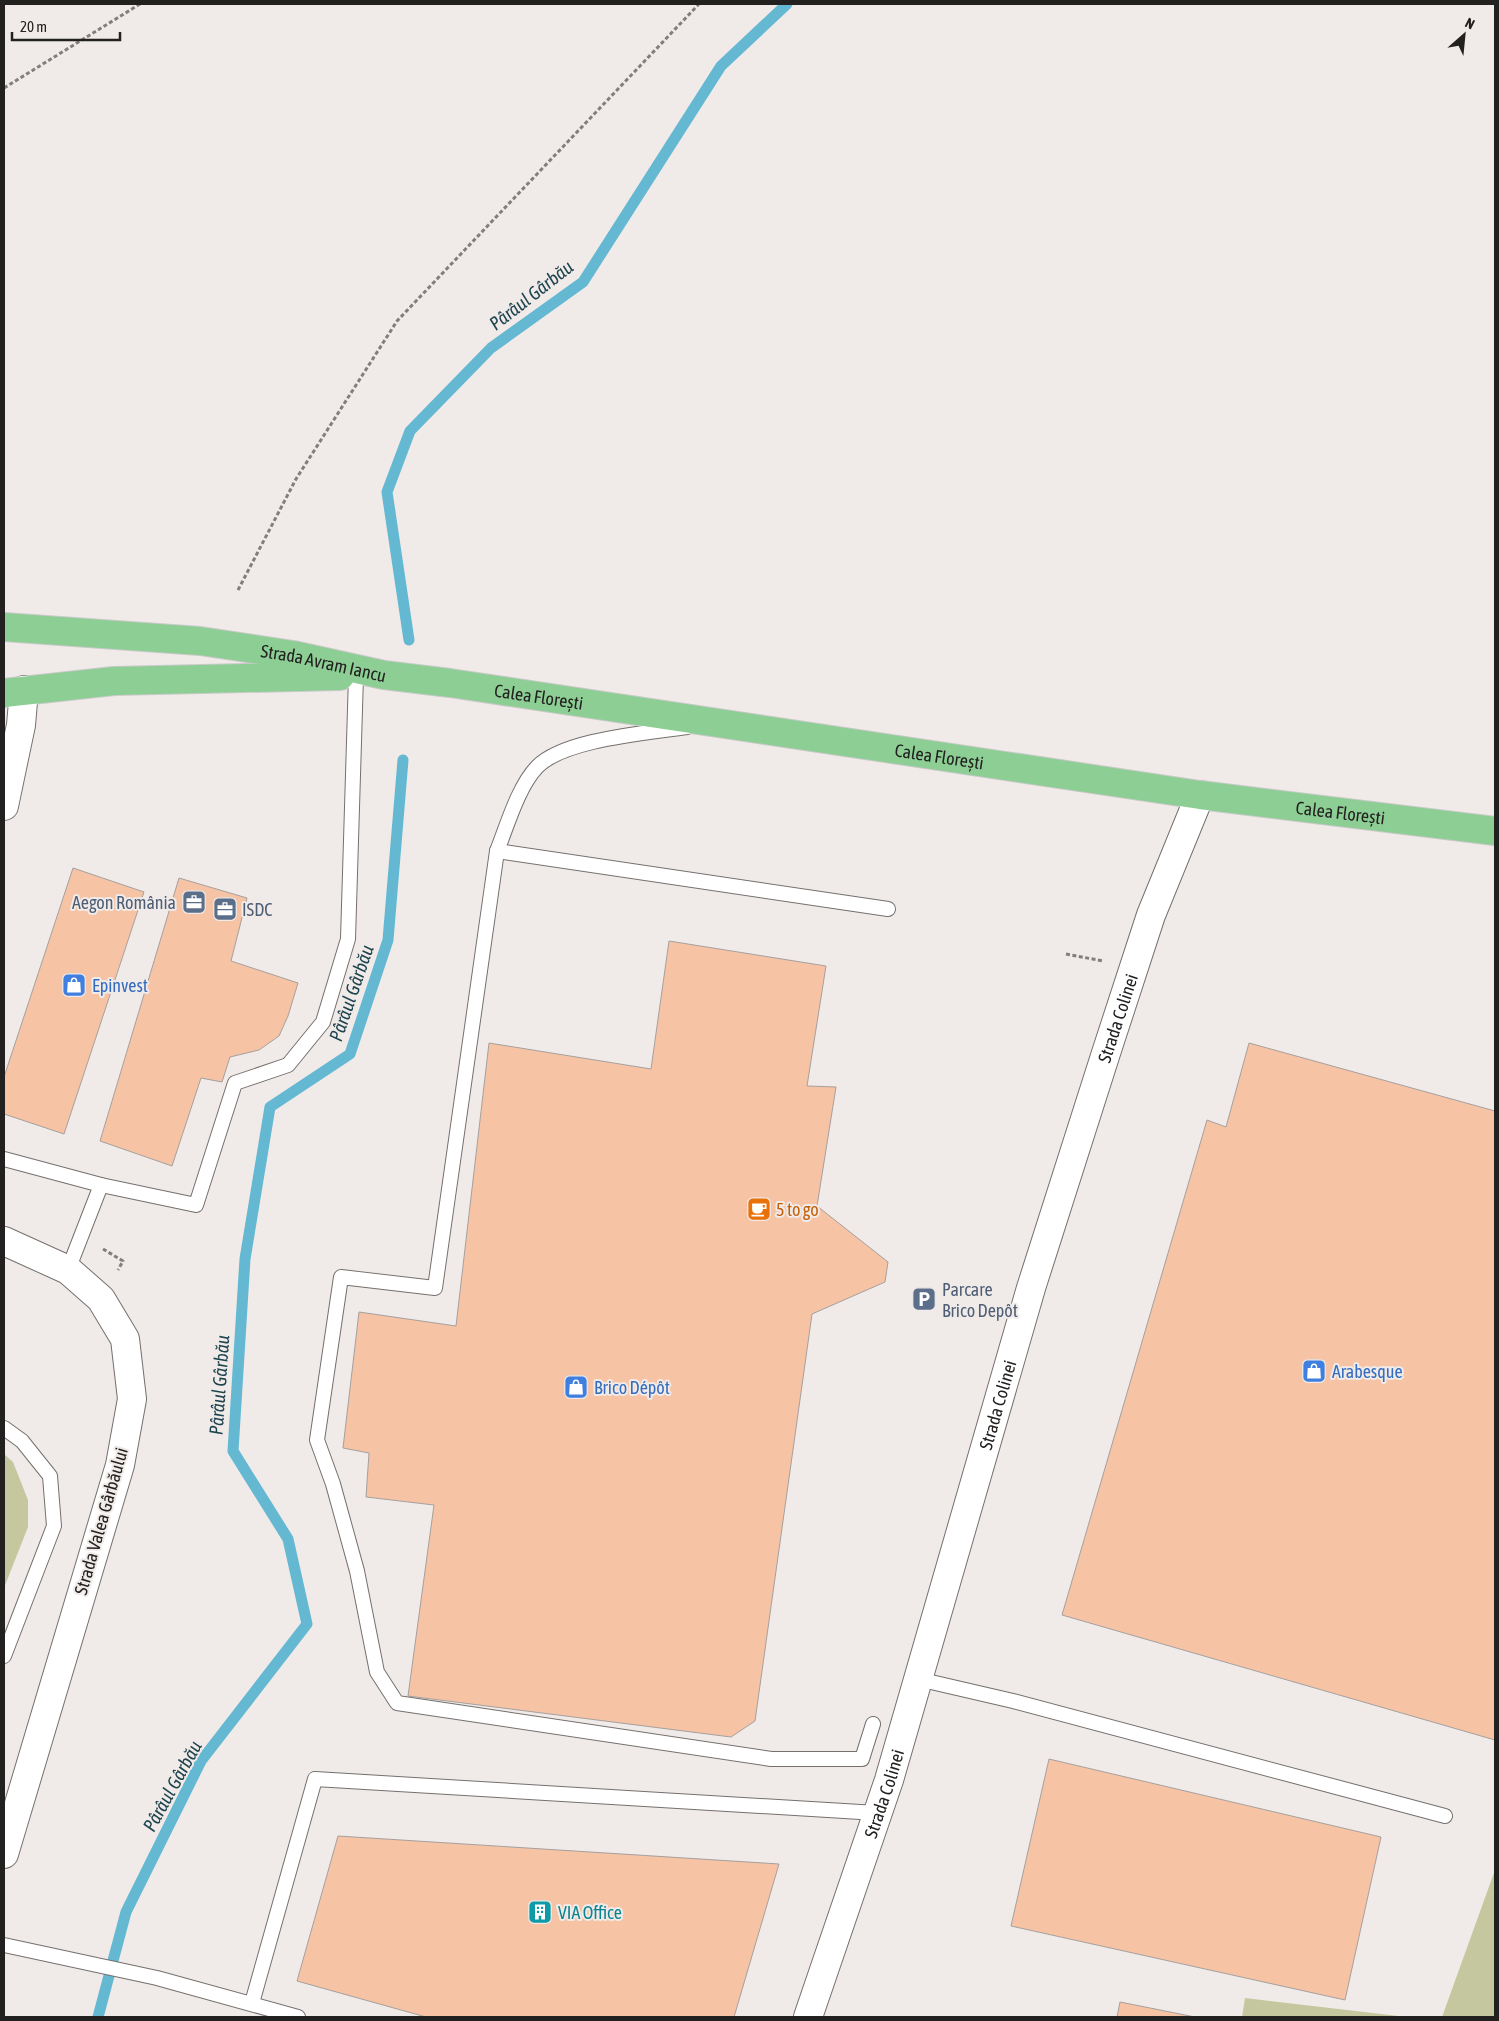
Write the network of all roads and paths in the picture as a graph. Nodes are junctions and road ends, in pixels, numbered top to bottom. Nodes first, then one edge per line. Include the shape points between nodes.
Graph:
1 (140, 4) edge
2 (699, 4) edge
3 (4, 88) edge
4 (238, 590) dead end
5 (4, 627) edge
6 (35, 628) junction
7 (4, 633) edge
8 (390, 675) junction
9 (356, 676) junction
10 (14, 692) edge
11 (711, 723) junction
12 (1200, 795) junction
13 (4, 806) edge
14 (1495, 832) edge
15 (497, 851) junction
16 (888, 909) dead end
17 (4, 1159) edge
18 (101, 1184) junction
19 (4, 1241) edge
20 (68, 1270) junction
21 (4, 1428) edge
22 (4, 1656) edge
23 (918, 1679) junction
24 (872, 1724) dead end
25 (877, 1813) junction
26 (1445, 1816) dead end
27 (4, 1854) edge
28 (4, 1945) edge
29 (252, 2004) junction
30 (298, 2017) edge
31 (808, 2017) edge

1 - 3 path
2 - 4 path via 398,321 296,479
5 - 6 main road, Strada Avram Iancu
6 - 7 lane
6 - 8 main road, Strada Avram Iancu via 200,641 293,655
8 - 9 main road, Strada Avram Iancu
8 - 11 main road, Calea Florești
9 - 10 main road, Strada Avram Iancu via 114,681
9 - 18 lane via 348,939 323,1022 288,1065 235,1083 196,1205
10 - 13 street via 21,725
11 - 12 main road, Calea Florești
11 - 15 lane via 589,743 557,752 536,768 522,790
12 - 14 main road, Calea Florești
12 - 23 street, Strada Colinei via 1151,915 1055,1213
15 - 16 lane
15 - 24 lane via 435,1288 341,1276 318,1440 357,1571 377,1672 397,1703 771,1758 862,1758
17 - 18 lane
18 - 20 lane
19 - 20 street, Strada Valea Gârbăului
20 - 27 street, Strada Valea Gârbăului via 101,1299 125,1339 132,1398 120,1466
21 - 22 lane via 22,1441 50,1476 54,1526
23 - 25 street, Strada Colinei
23 - 26 lane
25 - 29 lane via 315,1779
25 - 31 street, Strada Colinei
28 - 29 lane via 157,1978
29 - 30 lane

